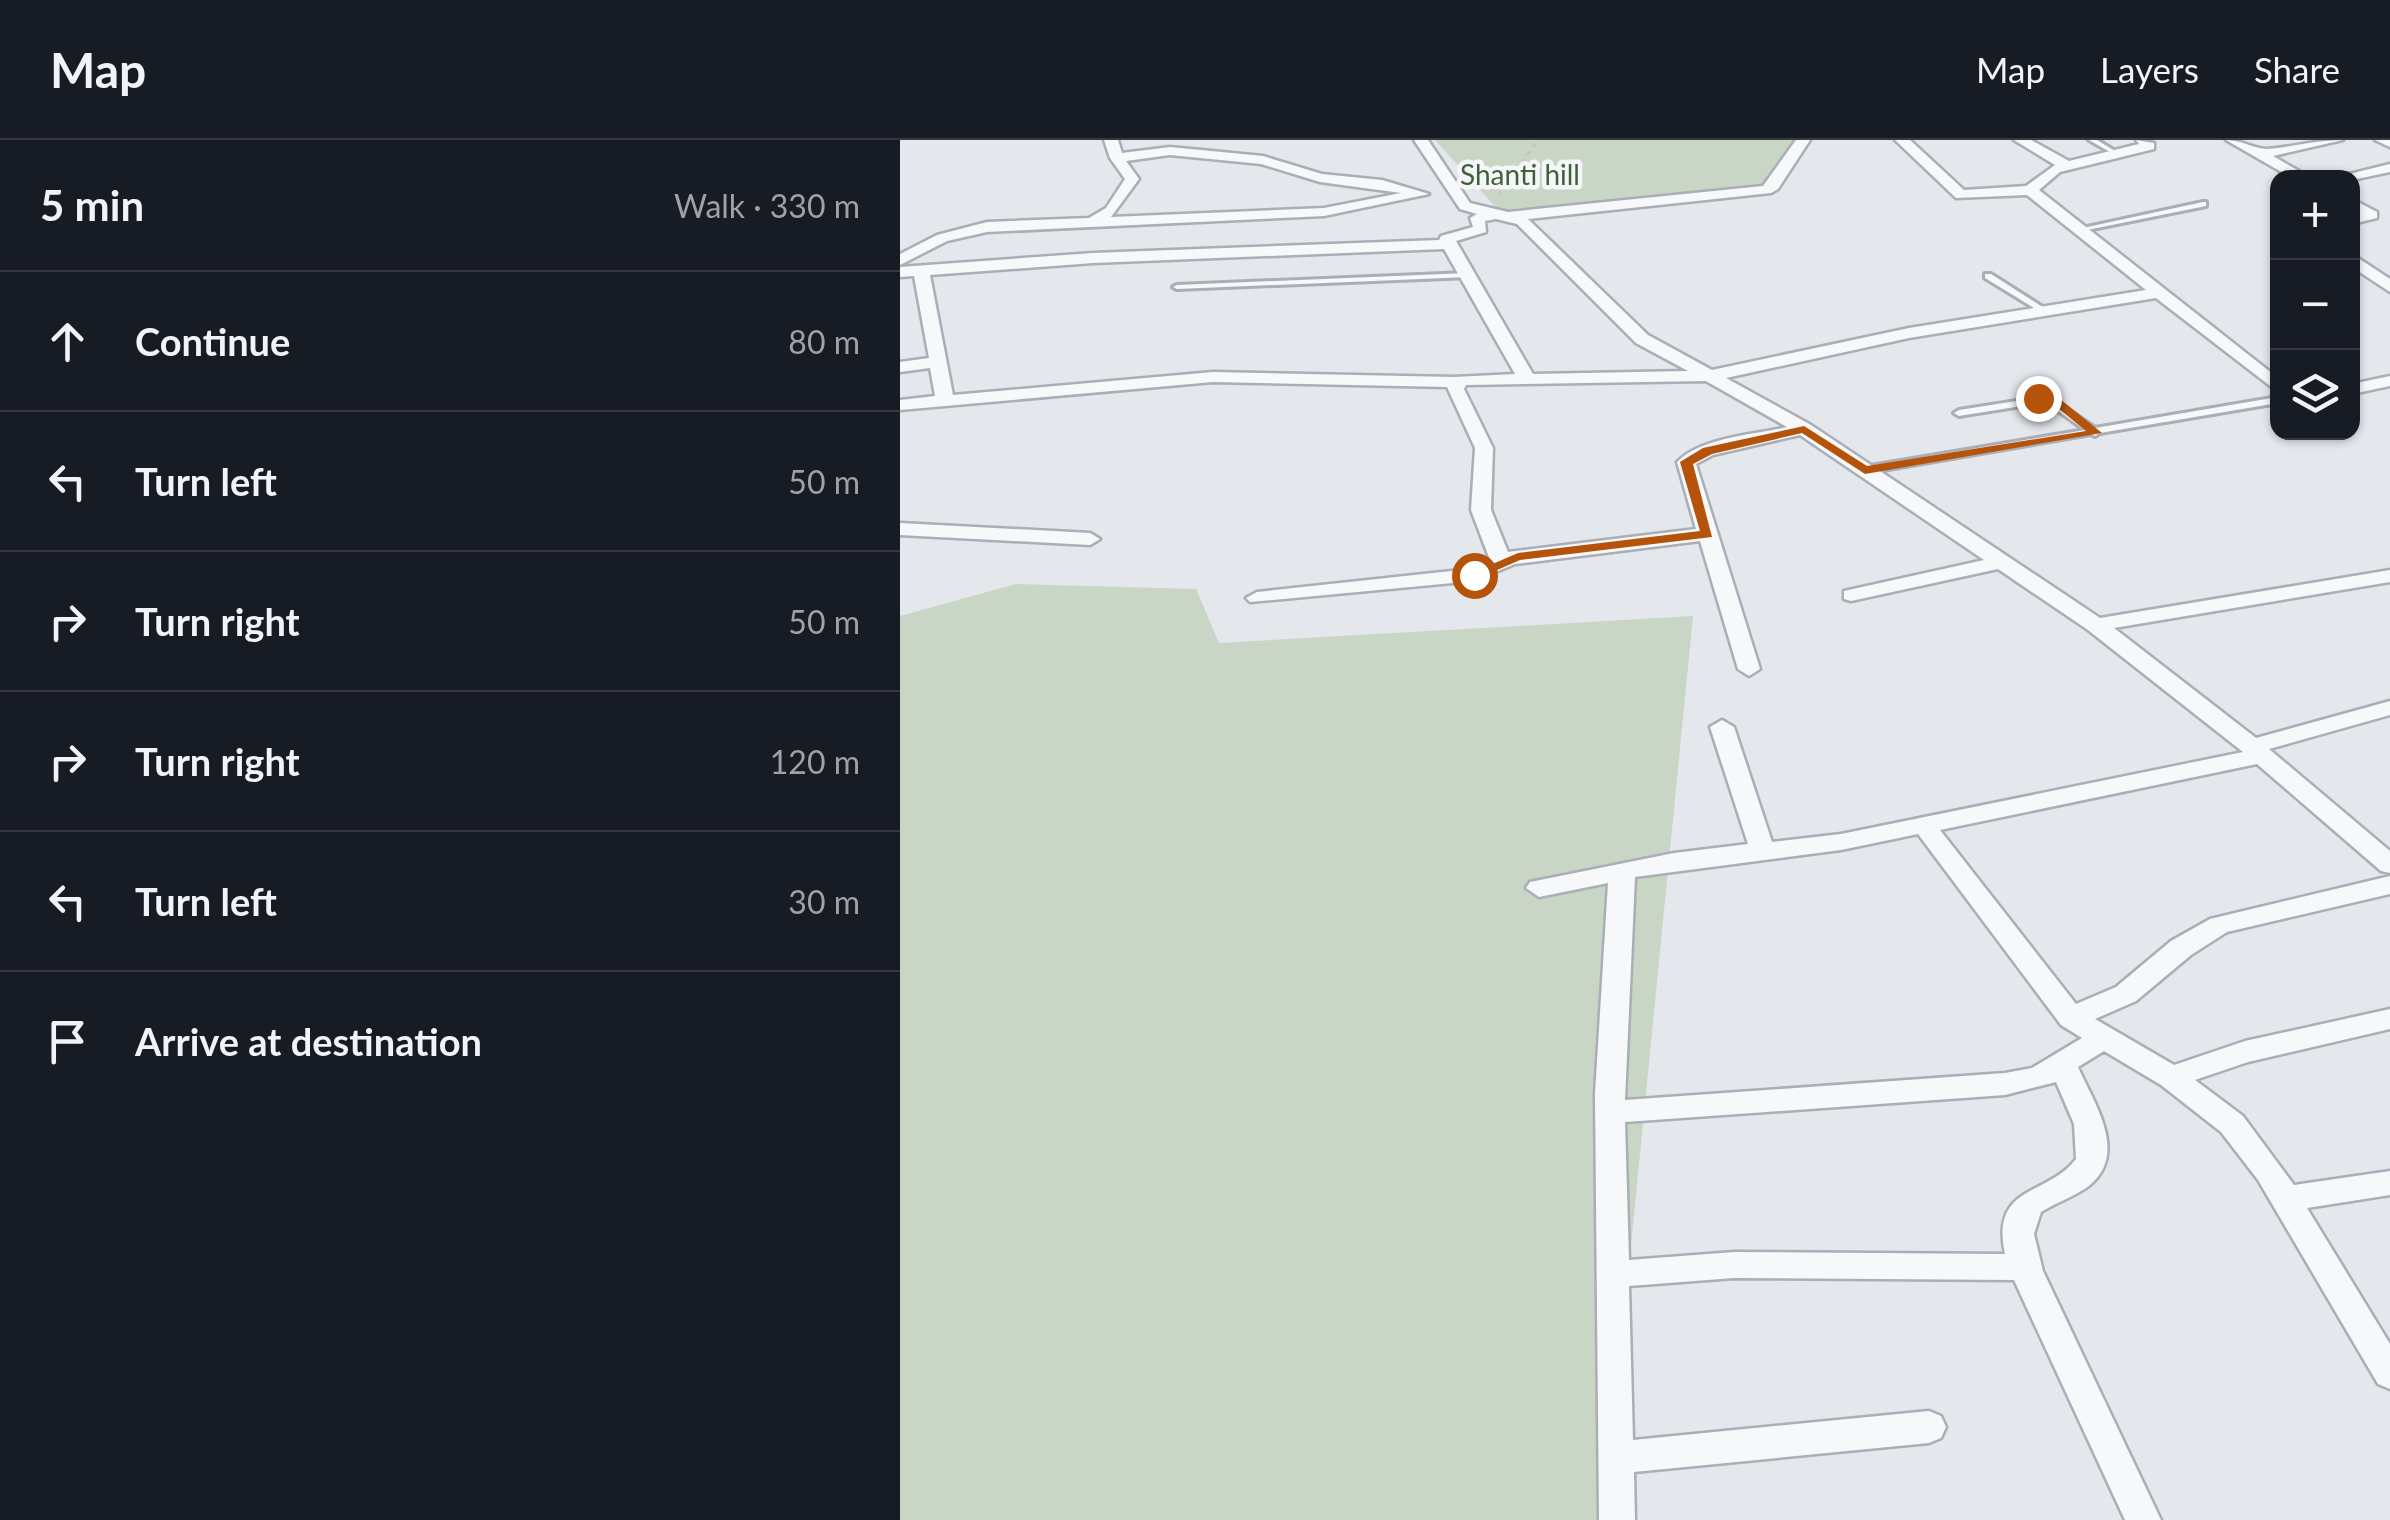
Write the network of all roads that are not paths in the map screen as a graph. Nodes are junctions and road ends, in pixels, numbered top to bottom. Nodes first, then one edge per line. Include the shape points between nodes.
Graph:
1 (1111, 140) edge
2 (1421, 140) edge
3 (1803, 140) edge
4 (1902, 140) edge
5 (2021, 140) edge
6 (2092, 140) edge
7 (2143, 140) edge
8 (2232, 140) edge
9 (2336, 140) edge
10 (2382, 140) edge
11 (2390, 144) edge
12 (2117, 154) junction
13 (2260, 154) junction
14 (1117, 158) junction
15 (2067, 166) junction
16 (2390, 168) edge
17 (2289, 170) edge
18 (2360, 174) edge
19 (2030, 190) junction
20 (1452, 192) junction
21 (1422, 194) junction
22 (2202, 204) dead end
23 (2360, 208) edge
24 (1499, 213) junction
25 (2360, 218) edge
26 (2360, 219) edge
27 (2390, 220) edge
28 (1094, 221) junction
29 (2082, 228) junction
30 (1450, 244) junction
31 (900, 260) edge
32 (2353, 260) edge
33 (920, 270) junction
34 (900, 272) edge
35 (1467, 275) junction
36 (1988, 276) dead end
37 (2390, 287) edge
38 (1177, 288) dead end
39 (2158, 293) junction
40 (2044, 311) junction
41 (938, 362) junction
42 (900, 367) edge
43 (1709, 376) junction
44 (1527, 379) junction
45 (2270, 381) edge
46 (2390, 381) edge
47 (1456, 382) junction
48 (2360, 387) edge
49 (946, 401) junction
50 (2270, 401) edge
51 (900, 405) edge
52 (1959, 413) dead end
53 (1804, 429) junction
54 (2096, 433) junction
55 (1865, 470) junction
56 (900, 529) edge
57 (1707, 534) junction
58 (1090, 539) dead end
59 (1501, 561) junction
60 (2002, 562) junction
61 (2390, 576) edge
62 (1851, 596) dead end
63 (1257, 598) dead end
64 (2096, 625) junction
65 (1749, 669) dead end
66 (2390, 708) edge
67 (1722, 727) dead end
68 (2256, 751) junction
69 (1923, 824) junction
70 (1763, 852) junction
71 (2390, 866) edge
72 (1622, 871) junction
73 (2390, 885) edge
74 (1540, 888) dead end
75 (2071, 1018) junction
76 (2390, 1018) edge
77 (2103, 1038) junction
78 (2063, 1066) junction
79 (2171, 1077) junction
80 (1610, 1112) junction
81 (2390, 1183) edge
82 (2284, 1200) junction
83 (2025, 1266) junction
84 (1615, 1274) junction
85 (2390, 1374) edge
86 (1929, 1427) dead end
87 (1617, 1458) junction
88 (1617, 1520) edge
89 (2143, 1520) edge

1 - 14 street
2 - 20 street
3 - 24 street via 1766,190
4 - 19 street via 1961,194
5 - 15 street
6 - 12 lane
7 - 12 street via 2149,146
8 - 13 street
9 - 13 street
10 - 11 street
12 - 15 street
13 - 17 street
14 - 21 street via 1170,151 1263,160 1320,178
14 - 28 street via 1132,179 1111,212
15 - 19 street
16 - 18 street
19 - 29 street
20 - 21 street
20 - 24 street via 1465,206
21 - 28 street via 1324,212
22 - 29 lane
23 - 25 street via 2372,215
24 - 30 street via 1478,218 1481,229 1448,236
24 - 43 street via 1550,245 1642,338
26 - 27 street
28 - 31 street via 977,229
29 - 39 street
30 - 33 street
30 - 35 street
32 - 37 street
33 - 34 street
33 - 41 street
35 - 38 lane
35 - 44 street
36 - 40 lane
39 - 40 street
39 - 45 street
40 - 43 street
41 - 42 street
41 - 49 street
43 - 44 street
43 - 53 street
44 - 47 street
46 - 48 street
47 - 49 street via 1214,378
47 - 59 street via 1484,448 1481,510
49 - 51 street
50 - 54 lane
52 - 54 lane via 2048,399
53 - 55 street
53 - 57 street via 1690,458 1687,468
54 - 55 lane
55 - 60 street
56 - 58 street
57 - 59 street
57 - 65 street
59 - 63 street via 1474,575
60 - 62 street
60 - 64 street
61 - 64 street
64 - 68 street
66 - 68 street
67 - 70 street
68 - 69 street
68 - 71 street
69 - 70 street
69 - 75 street
70 - 72 street
72 - 74 street
72 - 80 street
73 - 75 street via 2219,925 2126,994
75 - 77 street
76 - 79 street via 2244,1052
77 - 78 street
77 - 79 street
78 - 80 street via 2004,1084
78 - 83 street via 2094,1140 2093,1161 2081,1177 2032,1198 2018,1237
79 - 82 street via 2232,1124
80 - 84 street
81 - 82 street
82 - 85 street
83 - 84 street via 1734,1265
83 - 89 street
84 - 87 street
86 - 87 street
87 - 88 street

